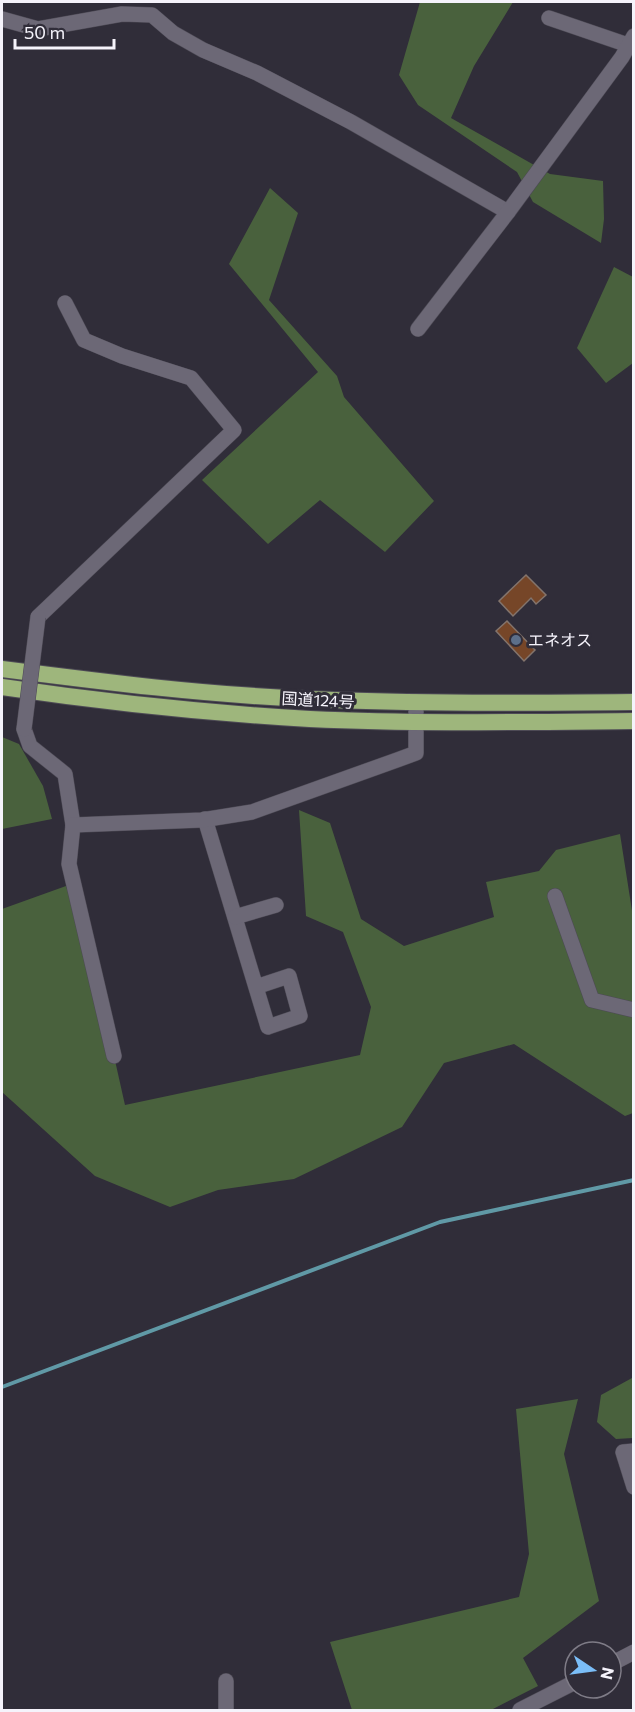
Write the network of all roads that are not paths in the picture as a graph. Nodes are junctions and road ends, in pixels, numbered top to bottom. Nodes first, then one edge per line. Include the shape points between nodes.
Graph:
1 (549, 18) dead end
2 (2, 20) edge
3 (631, 40) edge
4 (508, 212) junction
5 (64, 303) dead end
6 (418, 329) dead end
7 (2, 669) edge
8 (2, 687) edge
9 (416, 702) junction
10 (633, 702) edge
11 (416, 721) junction
12 (633, 721) edge
13 (205, 819) junction
14 (73, 825) junction
15 (555, 896) dead end
16 (276, 904) dead end
17 (235, 917) junction
18 (256, 987) dead end
19 (633, 1010) edge
20 (114, 1056) dead end
21 (633, 1451) edge
22 (633, 1487) edge
23 (226, 1681) dead end
24 (563, 1688) edge
25 (226, 1710) edge
26 (520, 1710) edge

1 - 3 street
2 - 4 street via 38,28 122,14 152,15 203,50 257,73
3 - 4 street
4 - 6 street
5 - 14 street, bridge via 84,340 191,378 234,430 38,617 24,729 30,746 65,774
7 - 9 highway, 国道124号 via 212,693
8 - 11 highway, 国道124号 via 211,712
9 - 10 highway, 国道124号
9 - 11 street
11 - 12 highway, 国道124号
11 - 13 street via 416,753 252,812
13 - 14 street
13 - 17 street
14 - 20 street via 69,864
15 - 19 street via 592,1000
16 - 17 street
17 - 18 street
21 - 22 street via 623,1452
23 - 25 street
24 - 26 street

